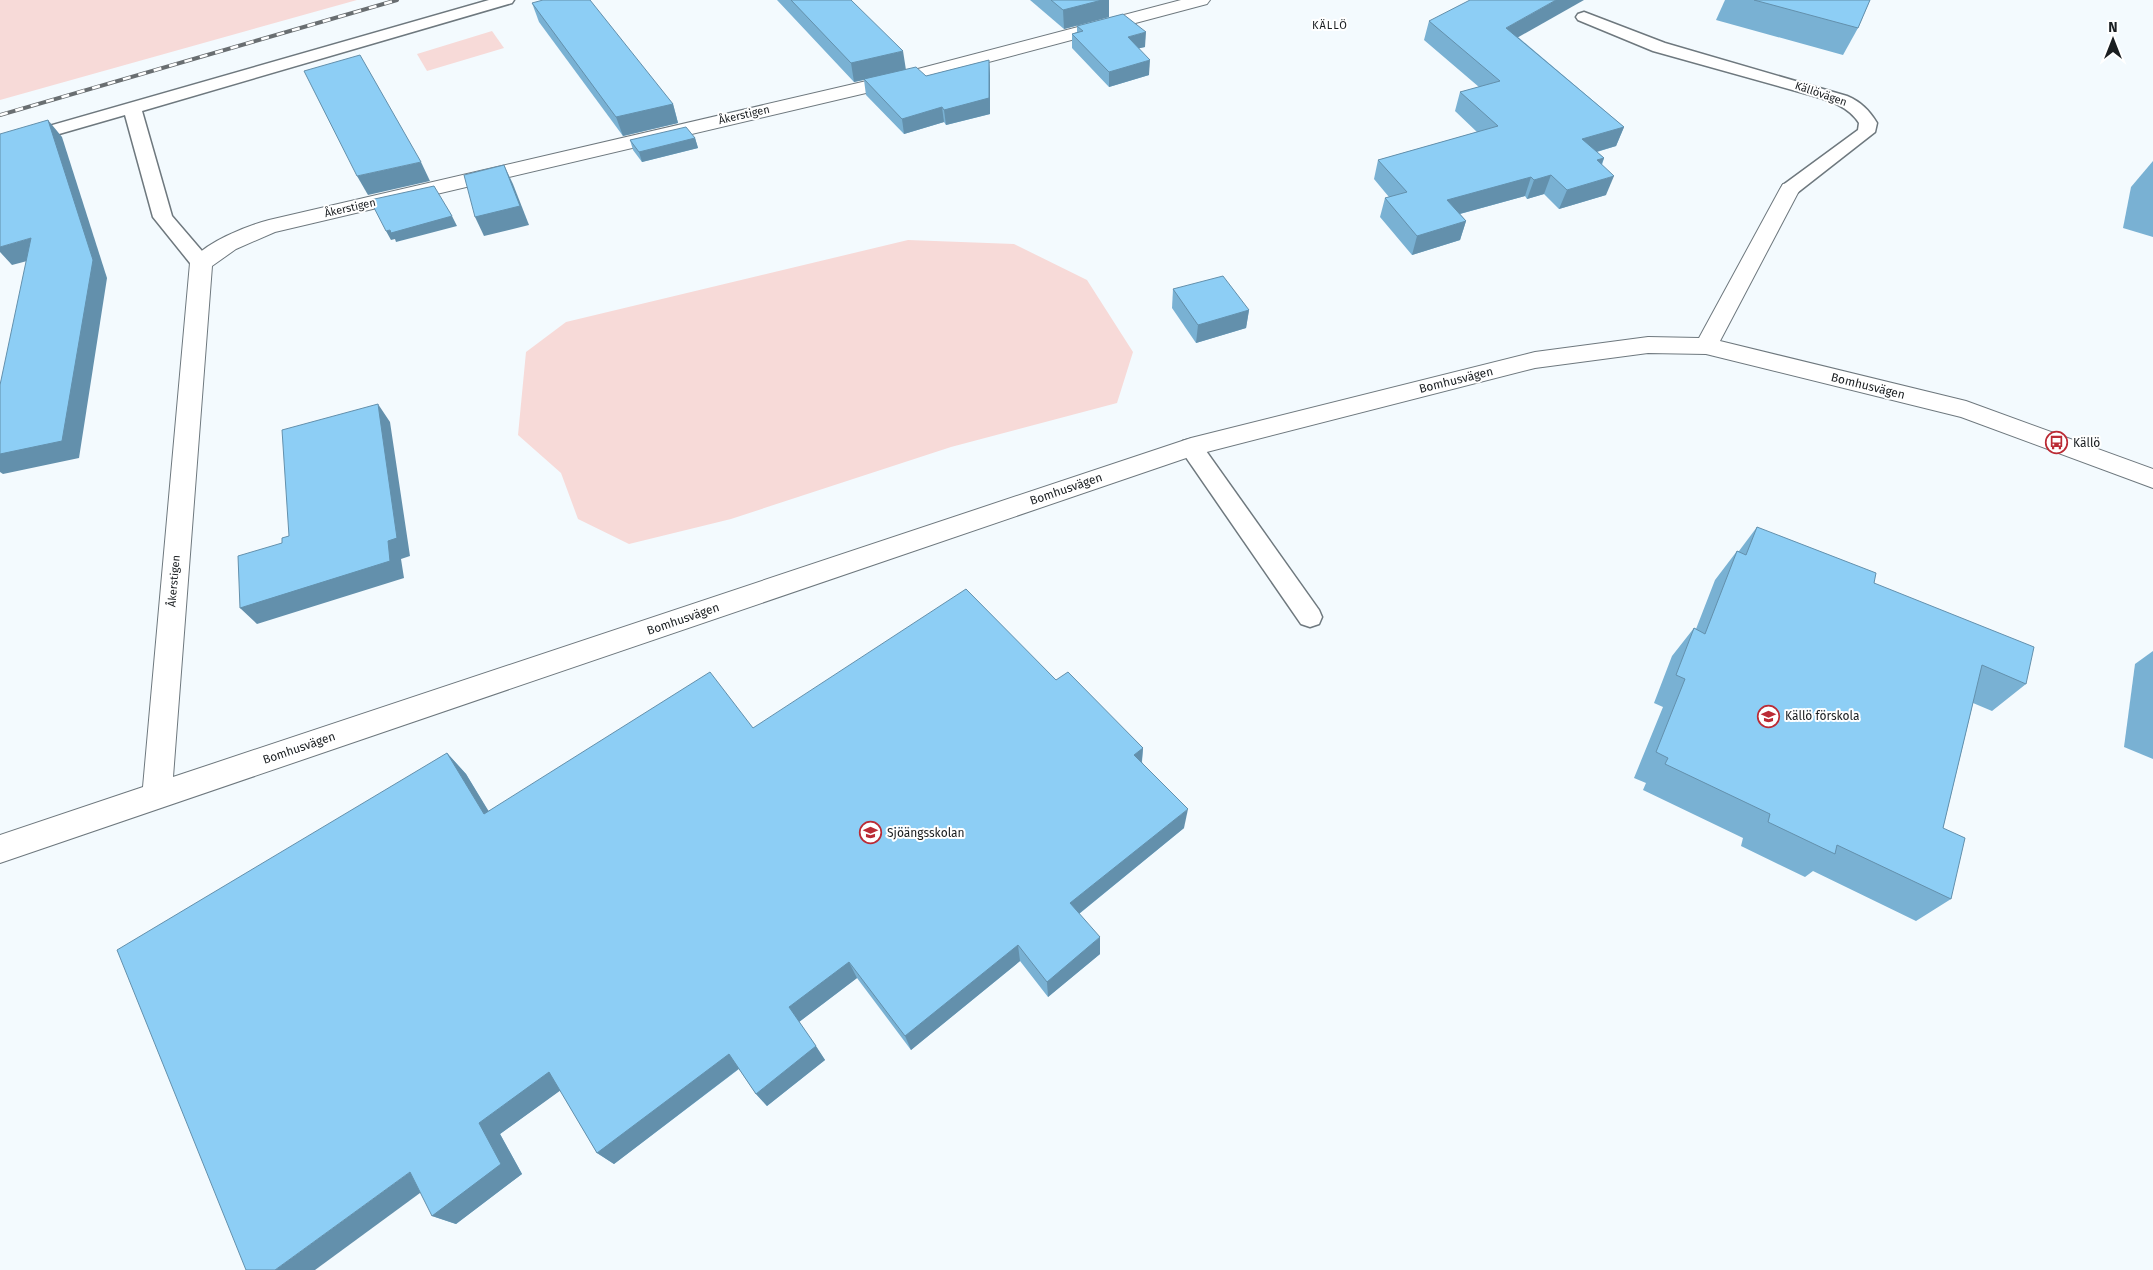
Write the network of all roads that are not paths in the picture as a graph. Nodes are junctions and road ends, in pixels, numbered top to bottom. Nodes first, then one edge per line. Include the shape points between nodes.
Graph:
1 (506, 0) edge
2 (1201, 0) edge
3 (1584, 17) dead end
4 (132, 108) junction
5 (0, 146) edge
6 (1790, 189) joint
7 (201, 263) junction
8 (1706, 346) junction
9 (1191, 447) junction
10 (2153, 479) edge
11 (1310, 616) dead end
12 (157, 796) junction
13 (0, 849) edge

1 - 4 lane
2 - 7 street, Åkerstigen via 916,75 269,226 228,244
3 - 6 lane, Källövägen via 1659,47 1820,92 1857,108 1868,123 1866,132
4 - 5 lane
4 - 7 lane via 163,217
6 - 8 street, Källövägen
7 - 12 street, Åkerstigen
8 - 9 street, Bomhusvägen via 1648,345 1535,360
8 - 10 street, Bomhusvägen via 1966,410
9 - 11 lane
9 - 12 street, Bomhusvägen
12 - 13 street, Bomhusvägen

